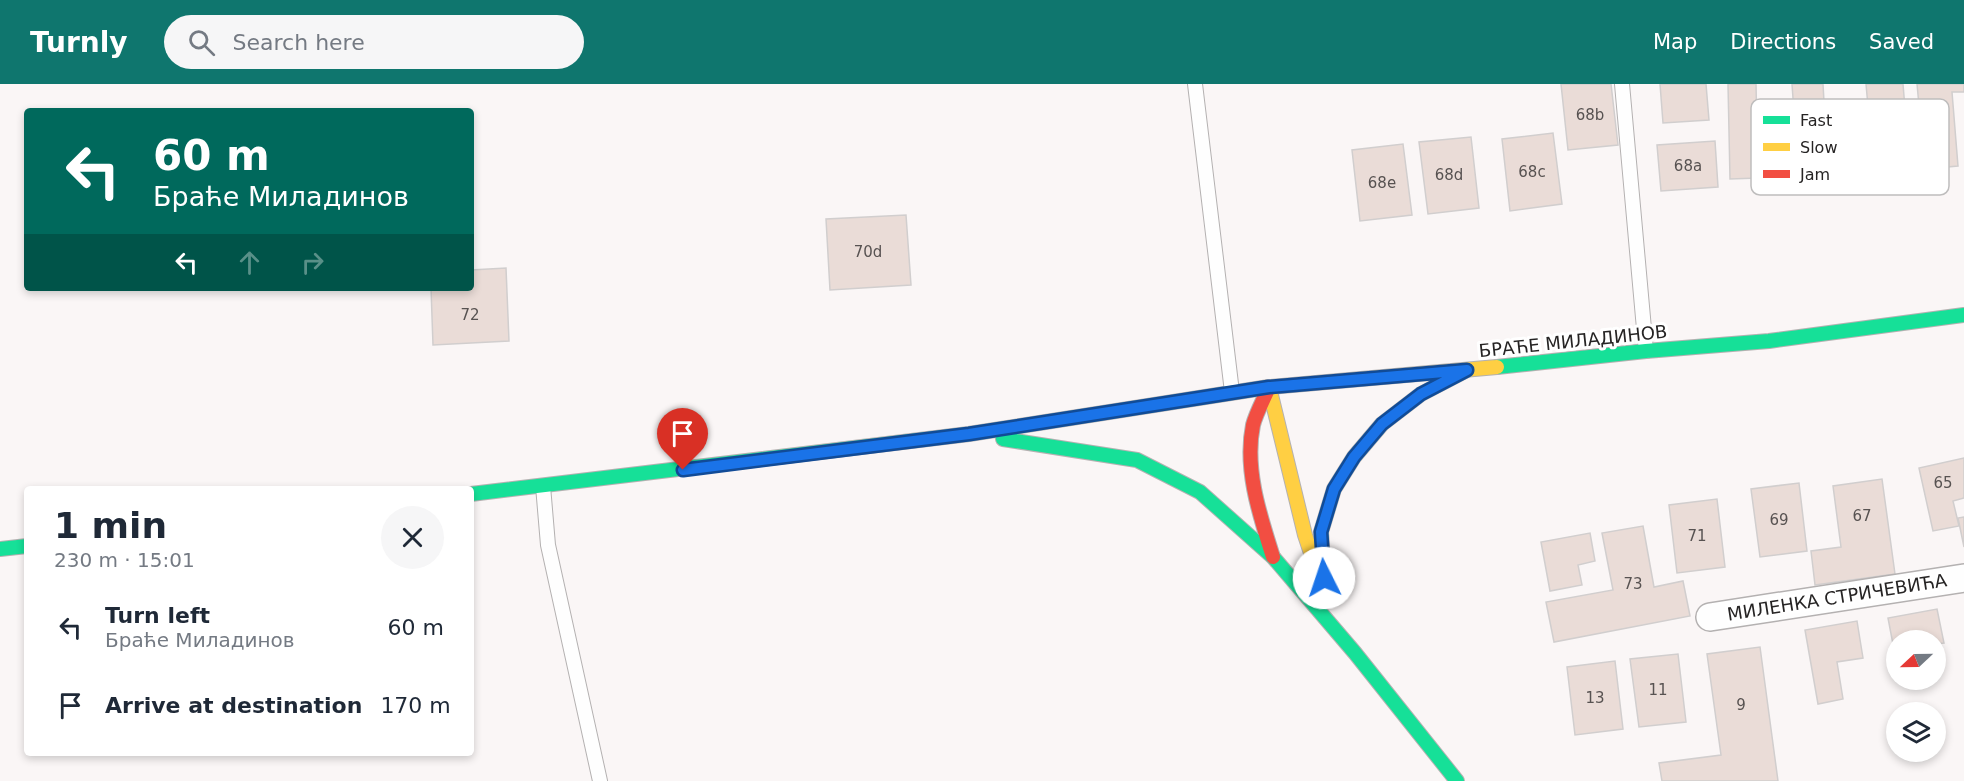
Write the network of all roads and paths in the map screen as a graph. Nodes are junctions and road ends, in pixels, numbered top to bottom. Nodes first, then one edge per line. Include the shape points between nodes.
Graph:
1 (1194, 84) edge
2 (1622, 84) edge
3 (1964, 315) edge
4 (1646, 351) junction
5 (1467, 370) junction
6 (1269, 387) junction
7 (1232, 392) junction
8 (969, 434) junction
9 (543, 486) junction
10 (474, 494) edge
11 (24, 546) edge
12 (0, 549) edge
13 (1272, 557) junction
14 (1964, 578) edge
15 (1326, 601) junction
16 (1710, 617) dead end
17 (1355, 653) junction
18 (600, 781) edge
19 (1457, 781) edge

1 - 7 lane
2 - 4 lane
3 - 4 main road, БРАЋЕ МИЛАДИНОВ via 1769,341
4 - 5 main road, БРАЋЕ МИЛАДИНОВ
5 - 6 main road, БРАЋЕ МИЛАДИНОВ
5 - 15 main road via 1421,394 1382,424 1334,489 1321,532
6 - 7 main road, БРАЋЕ МИЛАДИНОВ
6 - 13 main road via 1253,424 1251,464
6 - 15 main road via 1305,535
7 - 8 main road, БРАЋЕ МИЛАДИНОВ
8 - 9 main road, БРАЋЕ МИЛАДИНОВ
8 - 13 main road via 1137,460 1200,492
9 - 10 main road, БРАЋЕ МИЛАДИНОВ
9 - 18 lane via 548,545
11 - 12 main road
13 - 17 main road
14 - 16 street, МИЛЕНКА СТРИЧЕВИЋА
15 - 17 main road
17 - 19 main road

